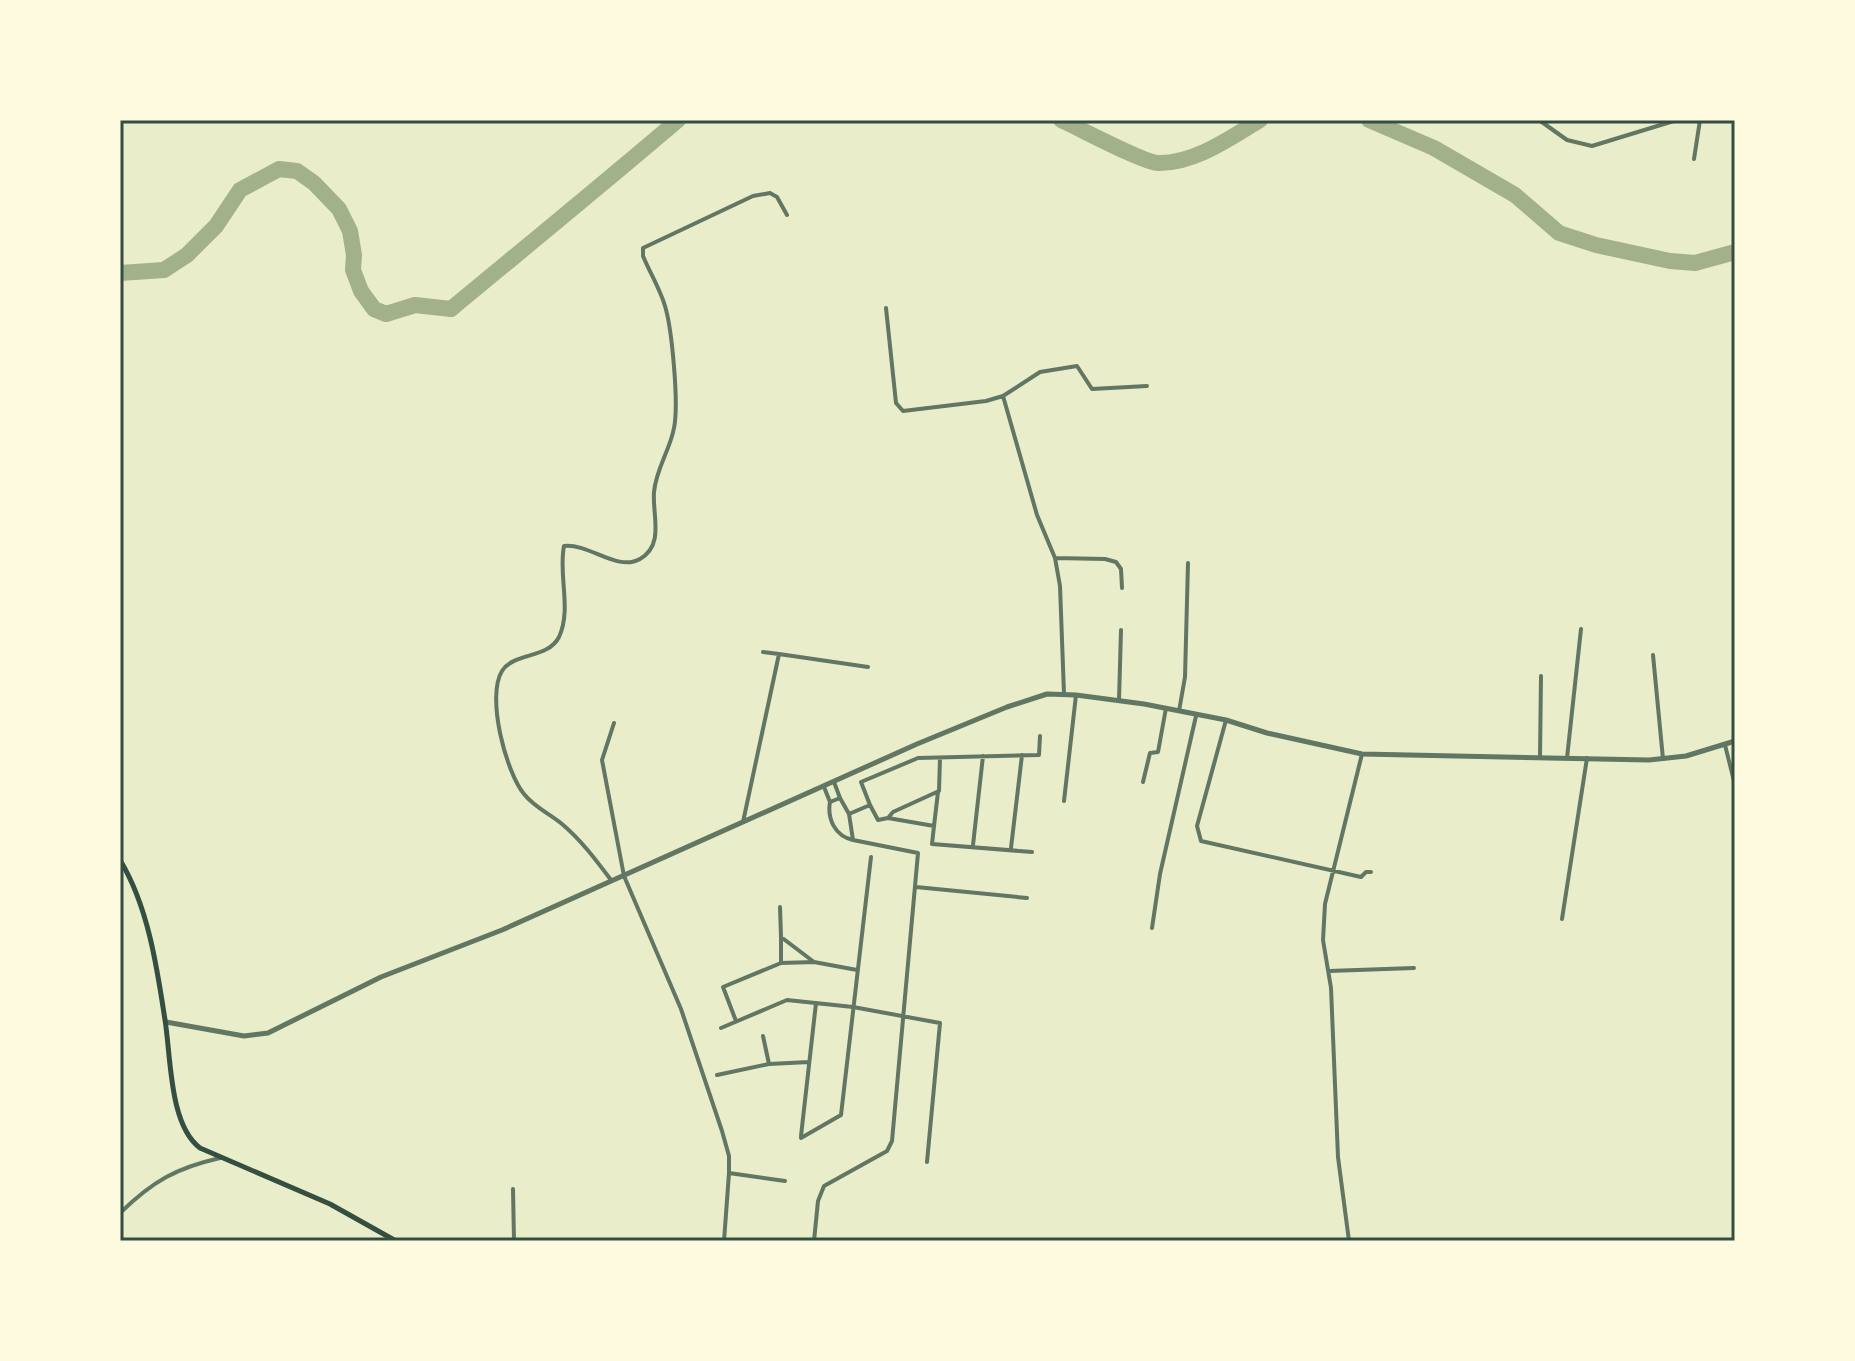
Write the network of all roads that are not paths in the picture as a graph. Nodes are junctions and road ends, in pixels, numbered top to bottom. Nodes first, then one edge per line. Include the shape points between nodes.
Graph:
1 (1539, 120) edge
2 (1677, 120) edge
3 (1700, 120) edge
4 (1694, 159) dead end
5 (787, 215) dead end
6 (886, 308) dead end
7 (1147, 386) dead end
8 (1003, 396) junction
9 (1055, 558) junction
10 (1188, 563) dead end
11 (1122, 588) dead end
12 (1581, 629) dead end
13 (1121, 630) dead end
14 (763, 652) dead end
15 (779, 654) junction
16 (1653, 655) dead end
17 (868, 667) dead end
18 (1541, 676) dead end
19 (1064, 694) junction
20 (1076, 695) junction
21 (1119, 700) junction
22 (1166, 708) junction
23 (1179, 711) junction
24 (1196, 716) junction
25 (1226, 720) junction
26 (614, 723) dead end
27 (1040, 736) dead end
28 (1735, 741) edge
29 (1725, 745) junction
30 (1362, 754) junction
31 (1022, 755) junction
32 (983, 756) junction
33 (1540, 757) junction
34 (940, 758) junction
35 (1567, 758) junction
36 (1587, 758) junction
37 (1663, 759) junction
38 (834, 782) junction
39 (1143, 782) dead end
40 (1735, 785) edge
41 (824, 787) junction
42 (939, 791) junction
43 (840, 798) junction
44 (1064, 801) dead end
45 (830, 802) junction
46 (870, 805) junction
47 (849, 814) junction
48 (888, 818) junction
49 (742, 824) junction
50 (934, 826) junction
51 (853, 840) junction
52 (973, 846) junction
53 (1011, 849) junction
54 (1032, 852) dead end
55 (871, 857) dead end
56 (120, 860) edge
57 (1333, 869) junction
58 (1371, 872) dead end
59 (624, 876) junction
60 (611, 880) junction
61 (916, 887) junction
62 (1027, 898) dead end
63 (780, 907) dead end
64 (1562, 919) dead end
65 (1152, 928) dead end
66 (781, 937) junction
67 (814, 962) junction
68 (781, 963) junction
69 (1414, 968) dead end
70 (857, 970) junction
71 (1329, 971) junction
72 (816, 1003) junction
73 (853, 1007) junction
74 (905, 1017) junction
75 (736, 1021) junction
76 (166, 1022) junction
77 (721, 1028) dead end
78 (763, 1036) dead end
79 (809, 1062) junction
80 (769, 1064) junction
81 (717, 1075) dead end
82 (223, 1157) junction
83 (927, 1162) dead end
84 (729, 1173) junction
85 (785, 1181) dead end
86 (513, 1189) dead end
87 (120, 1213) edge
88 (396, 1241) edge
89 (514, 1241) edge
90 (724, 1241) edge
91 (814, 1241) edge
92 (1349, 1241) edge

1 - 2 street via 1567,140 1592,146
3 - 4 street
5 - 60 street via 777,197 765,193 643,248 667,310 676,406 654,489 653,546 639,560 619,562 579,546 564,546 559,635 551,647 509,665 500,677 496,710 520,790 578,838
6 - 8 street via 900,410
7 - 8 street via 1092,389 1077,366 1040,372
8 - 9 street
9 - 11 street via 1116,562
9 - 19 street
10 - 23 street
12 - 35 street
13 - 21 street
14 - 15 street
15 - 17 street
15 - 49 street
16 - 37 street
18 - 33 street
19 - 20 street
19 - 38 street via 1007,707
20 - 21 street
20 - 44 street
21 - 22 street
22 - 23 street
22 - 39 street via 1158,752 1150,753
23 - 24 street
24 - 25 street
24 - 65 street
25 - 30 street
25 - 57 street via 1197,826 1201,841
26 - 59 street via 602,760
27 - 31 street via 1039,755
28 - 29 street
29 - 37 street
29 - 40 street
30 - 33 street
30 - 57 street
31 - 32 street
31 - 53 street
32 - 34 street
32 - 52 street
33 - 35 street
34 - 42 street
34 - 46 street via 918,758 861,782
35 - 36 street
36 - 37 street
36 - 64 street
38 - 41 street
38 - 43 street
41 - 45 street
41 - 49 street
42 - 48 street
42 - 50 street
43 - 45 street
43 - 47 street
45 - 51 street via 836,831
46 - 47 street
46 - 48 street via 878,820
47 - 51 street
48 - 50 street
49 - 59 street
50 - 52 street via 932,844
51 - 61 street via 918,853
52 - 53 street
53 - 54 street
55 - 70 street
56 - 76 main road via 141,906
57 - 58 street via 1361,877
57 - 71 street via 1323,940
59 - 60 street
59 - 84 street via 681,1009 722,1131
60 - 76 street via 381,977 266,1034 244,1036
61 - 62 street
61 - 74 street
63 - 66 street
66 - 67 street
66 - 68 street
67 - 68 street
67 - 70 street
68 - 75 street via 723,987
69 - 71 street
70 - 73 street
71 - 92 street via 1338,1157
72 - 73 street
72 - 75 street via 787,1000
72 - 79 street
73 - 74 street
73 - 79 street via 841,1115 801,1138
74 - 83 street via 940,1023
74 - 91 street via 892,1141 887,1151 824,1186
75 - 77 street
76 - 82 main road via 184,1130 200,1148
78 - 80 street
79 - 80 street
80 - 81 street
82 - 87 street via 169,1173
82 - 88 main road via 330,1204
84 - 85 street
84 - 90 street
86 - 89 street

